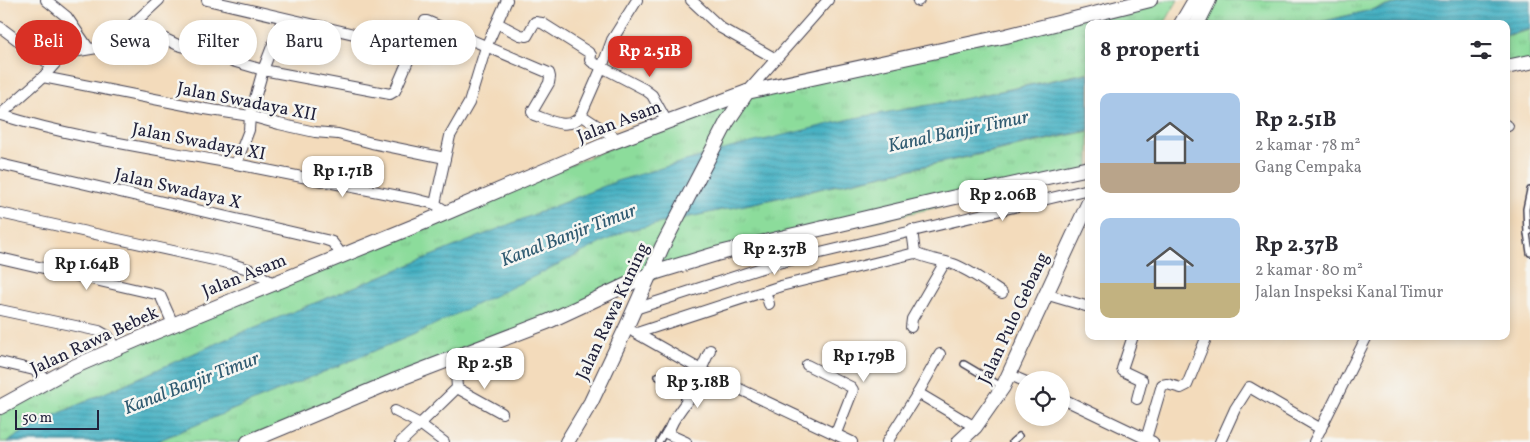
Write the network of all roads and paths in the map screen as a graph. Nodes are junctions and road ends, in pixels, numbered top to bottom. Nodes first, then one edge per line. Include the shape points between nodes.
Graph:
1 (46, 0) edge
2 (159, 0) edge
3 (207, 0) edge
4 (507, 0) edge
5 (637, 0) edge
6 (692, 0) edge
7 (828, 0) edge
8 (1150, 0) edge
9 (1200, 3) edge
10 (287, 19) junction
11 (137, 20) edge
12 (1185, 20) edge
13 (1198, 20) edge
14 (497, 23) junction
15 (0, 27) edge
16 (351, 33) edge
17 (169, 41) edge
18 (476, 43) edge
19 (486, 47) junction
20 (89, 49) junction
21 (92, 49) edge
22 (776, 59) junction
23 (1530, 62) edge
24 (407, 65) edge
25 (52, 66) junction
26 (1510, 66) edge
27 (602, 67) junction
28 (265, 70) junction
29 (42, 76) junction
30 (747, 92) junction
31 (0, 115) edge
32 (581, 115) junction
33 (255, 117) junction
34 (667, 122) junction
35 (618, 140) junction
36 (445, 158) junction
37 (0, 164) edge
38 (240, 165) junction
39 (1085, 169) edge
40 (1085, 190) edge
41 (1530, 190) edge
42 (435, 204) junction
43 (1085, 211) edge
44 (0, 212) edge
45 (447, 212) junction
46 (912, 230) junction
47 (1529, 232) edge
48 (1529, 244) edge
49 (915, 253) junction
50 (1530, 253) edge
51 (342, 255) junction
52 (0, 258) edge
53 (945, 262) junction
54 (650, 274) junction
55 (273, 283) junction
56 (765, 291) junction
57 (1002, 293) dead end
58 (1046, 294) junction
59 (769, 304) dead end
60 (1085, 307) edge
61 (635, 309) junction
62 (0, 310) edge
63 (175, 323) junction
64 (911, 326) dead end
65 (632, 331) junction
66 (1132, 340) edge
67 (1206, 340) edge
68 (1365, 340) edge
69 (116, 348) junction
70 (710, 350) dead end
71 (940, 354) dead end
72 (455, 358) junction
73 (0, 362) edge
74 (964, 364) dead end
75 (807, 365) dead end
76 (706, 372) junction
77 (657, 376) dead end
78 (47, 380) junction
79 (1007, 381) junction
80 (1015, 381) edge
81 (457, 388) junction
82 (918, 393) junction
83 (1137, 399) dead end
84 (1070, 402) edge
85 (0, 407) edge
86 (395, 411) dead end
87 (502, 413) dead end
88 (420, 424) junction
89 (975, 427) junction
90 (1320, 429) junction
91 (836, 433) junction
92 (1019, 436) dead end
93 (1150, 440) edge
94 (248, 442) edge
95 (400, 442) edge
96 (444, 442) edge
97 (567, 442) edge
98 (659, 442) edge
99 (686, 442) edge
100 (852, 442) edge
101 (887, 442) edge
102 (959, 442) edge
103 (1012, 442) edge
104 (1220, 442) edge
105 (1314, 442) edge

1 - 20 street via 67,17
2 - 11 street
3 - 10 street
4 - 14 street
5 - 27 street via 612,40
6 - 22 street via 721,28
7 - 22 street, Jalan Rawa Kuning
8 - 30 street, Jalan Asam via 1006,36
9 - 12 street
9 - 13 street
10 - 16 street
10 - 28 street
14 - 19 street
14 - 27 street via 524,36 529,34 535,22 542,23 588,52 590,60
15 - 25 street
17 - 28 street
18 - 19 street
19 - 32 street via 548,74 550,81 532,112 534,115 568,124
19 - 36 street via 469,104 450,136
20 - 21 street
20 - 25 street via 67,53
22 - 30 street, Jalan Rawa Kuning
23 - 26 street
24 - 28 street via 393,94
25 - 29 street
27 - 32 street
27 - 34 street via 652,95
28 - 33 street
29 - 31 street
29 - 33 street, Jalan Swadaya XII
30 - 34 street, Jalan Asam
30 - 54 street, Jalan Rawa Kuning via 728,122
31 - 38 street, Jalan Swadaya XI via 74,134
32 - 35 street
33 - 36 street, Jalan Swadaya XII
33 - 38 street
34 - 35 street, Jalan Asam
35 - 45 street, Jalan Asam
36 - 42 street
37 - 51 street, Jalan Swadaya X via 326,240 332,242
38 - 42 street, Jalan Swadaya XI
39 - 54 street via 777,239
40 - 46 street
41 - 47 lane via 1526,209
42 - 45 street, Jalan Swadaya XI
43 - 58 street, Jalan Pulo Gebang
44 - 55 street via 232,264 251,270
45 - 51 street, Jalan Asam
46 - 49 street
46 - 61 street via 774,264
47 - 48 lane
48 - 50 lane
49 - 53 street
49 - 56 street
51 - 55 street, Jalan Asam
52 - 63 street via 160,294
53 - 57 street via 965,270
53 - 64 street
54 - 61 street, Jalan Rawa Kuning
54 - 72 street via 547,322
55 - 63 street, Jalan Asam
56 - 59 street
56 - 65 street
58 - 60 street
58 - 79 street, Jalan Pulo Gebang
61 - 65 street, Jalan Rawa Kuning
62 - 69 street via 99,331 108,336
63 - 69 street, Jalan Rawa Bebek
65 - 76 street
65 - 97 street, Jalan Rawa Kuning
66 - 83 street via 1122,369 1142,380
67 - 93 street via 1187,385 1182,388 1167,384 1161,387
68 - 90 street
69 - 78 street, Jalan Rawa Bebek
70 - 76 street
71 - 82 street
72 - 81 street
72 - 94 street
73 - 78 street via 34,370
74 - 79 lane
75 - 91 street via 852,387
76 - 91 street
76 - 99 street via 668,434
77 - 98 lane via 685,395
78 - 85 street, Jalan Rawa Bebek
79 - 80 street
79 - 89 street, Jalan Pulo Gebang
81 - 87 street
81 - 88 street
82 - 89 street
82 - 101 street
84 - 93 street
86 - 88 street
88 - 95 street
88 - 96 street
89 - 102 street, Jalan Pulo Gebang
90 - 104 street via 1249,387
90 - 105 street
91 - 100 street
92 - 103 lane

